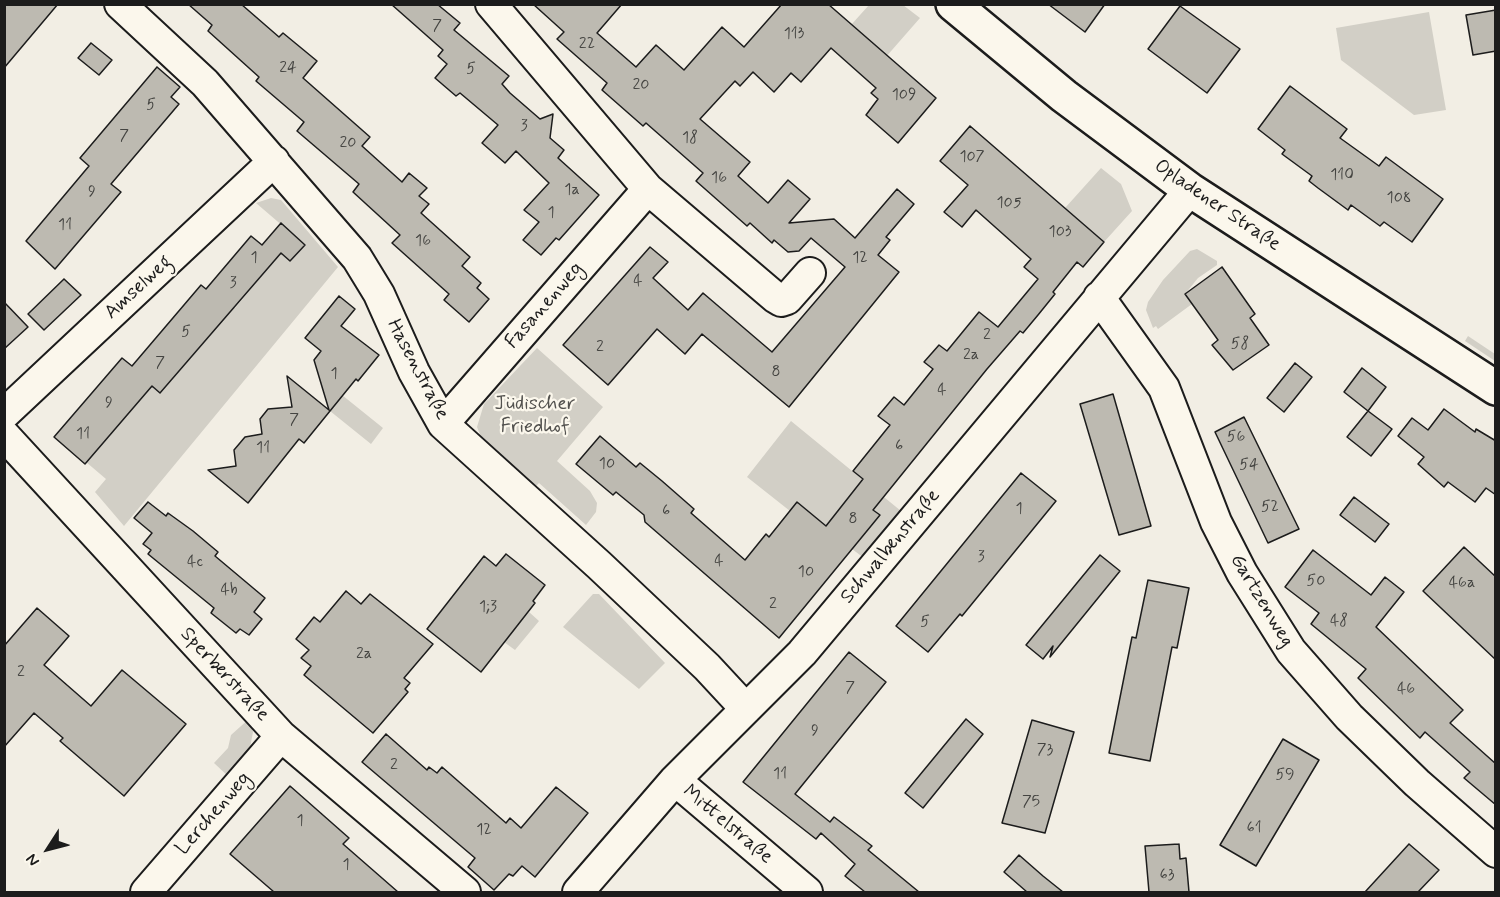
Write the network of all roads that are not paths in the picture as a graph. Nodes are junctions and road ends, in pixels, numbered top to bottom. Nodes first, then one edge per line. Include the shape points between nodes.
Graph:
1 (120, 4) edge
2 (491, 4) edge
3 (953, 4) edge
4 (274, 161) junction
5 (648, 189) junction
6 (1190, 190) junction
7 (810, 273) dead end
8 (1099, 297) junction
9 (1496, 388) edge
10 (4, 414) edge
11 (443, 424) junction
12 (4, 435) edge
13 (746, 709) junction
14 (281, 736) junction
15 (675, 780) junction
16 (1496, 852) edge
17 (146, 892) edge
18 (465, 892) edge
19 (578, 892) edge
20 (807, 892) edge

1 - 4 street, Hasenstraße via 205,83
2 - 5 street
3 - 6 street, Opladener Straße via 1064,96
4 - 10 street, Amselweg
4 - 11 street, Hasenstraße via 357,258
5 - 7 street via 781,301
5 - 11 street, Fasanenweg
6 - 8 street, Schwalbenstraße
6 - 9 street, Opladener Straße
8 - 13 street, Schwalbenstraße via 802,653
8 - 16 street, Gartzenweg via 1164,388 1216,522 1242,573 1291,651 1349,717
11 - 13 street, Hasenstraße via 607,573
12 - 14 street, Sperberstraße
13 - 15 street, Schwalbenstraße
14 - 17 street, Lerchenweg
14 - 18 street, Sperberstraße
15 - 19 street, Schwalbenstraße
15 - 20 street, Mittelstraße

